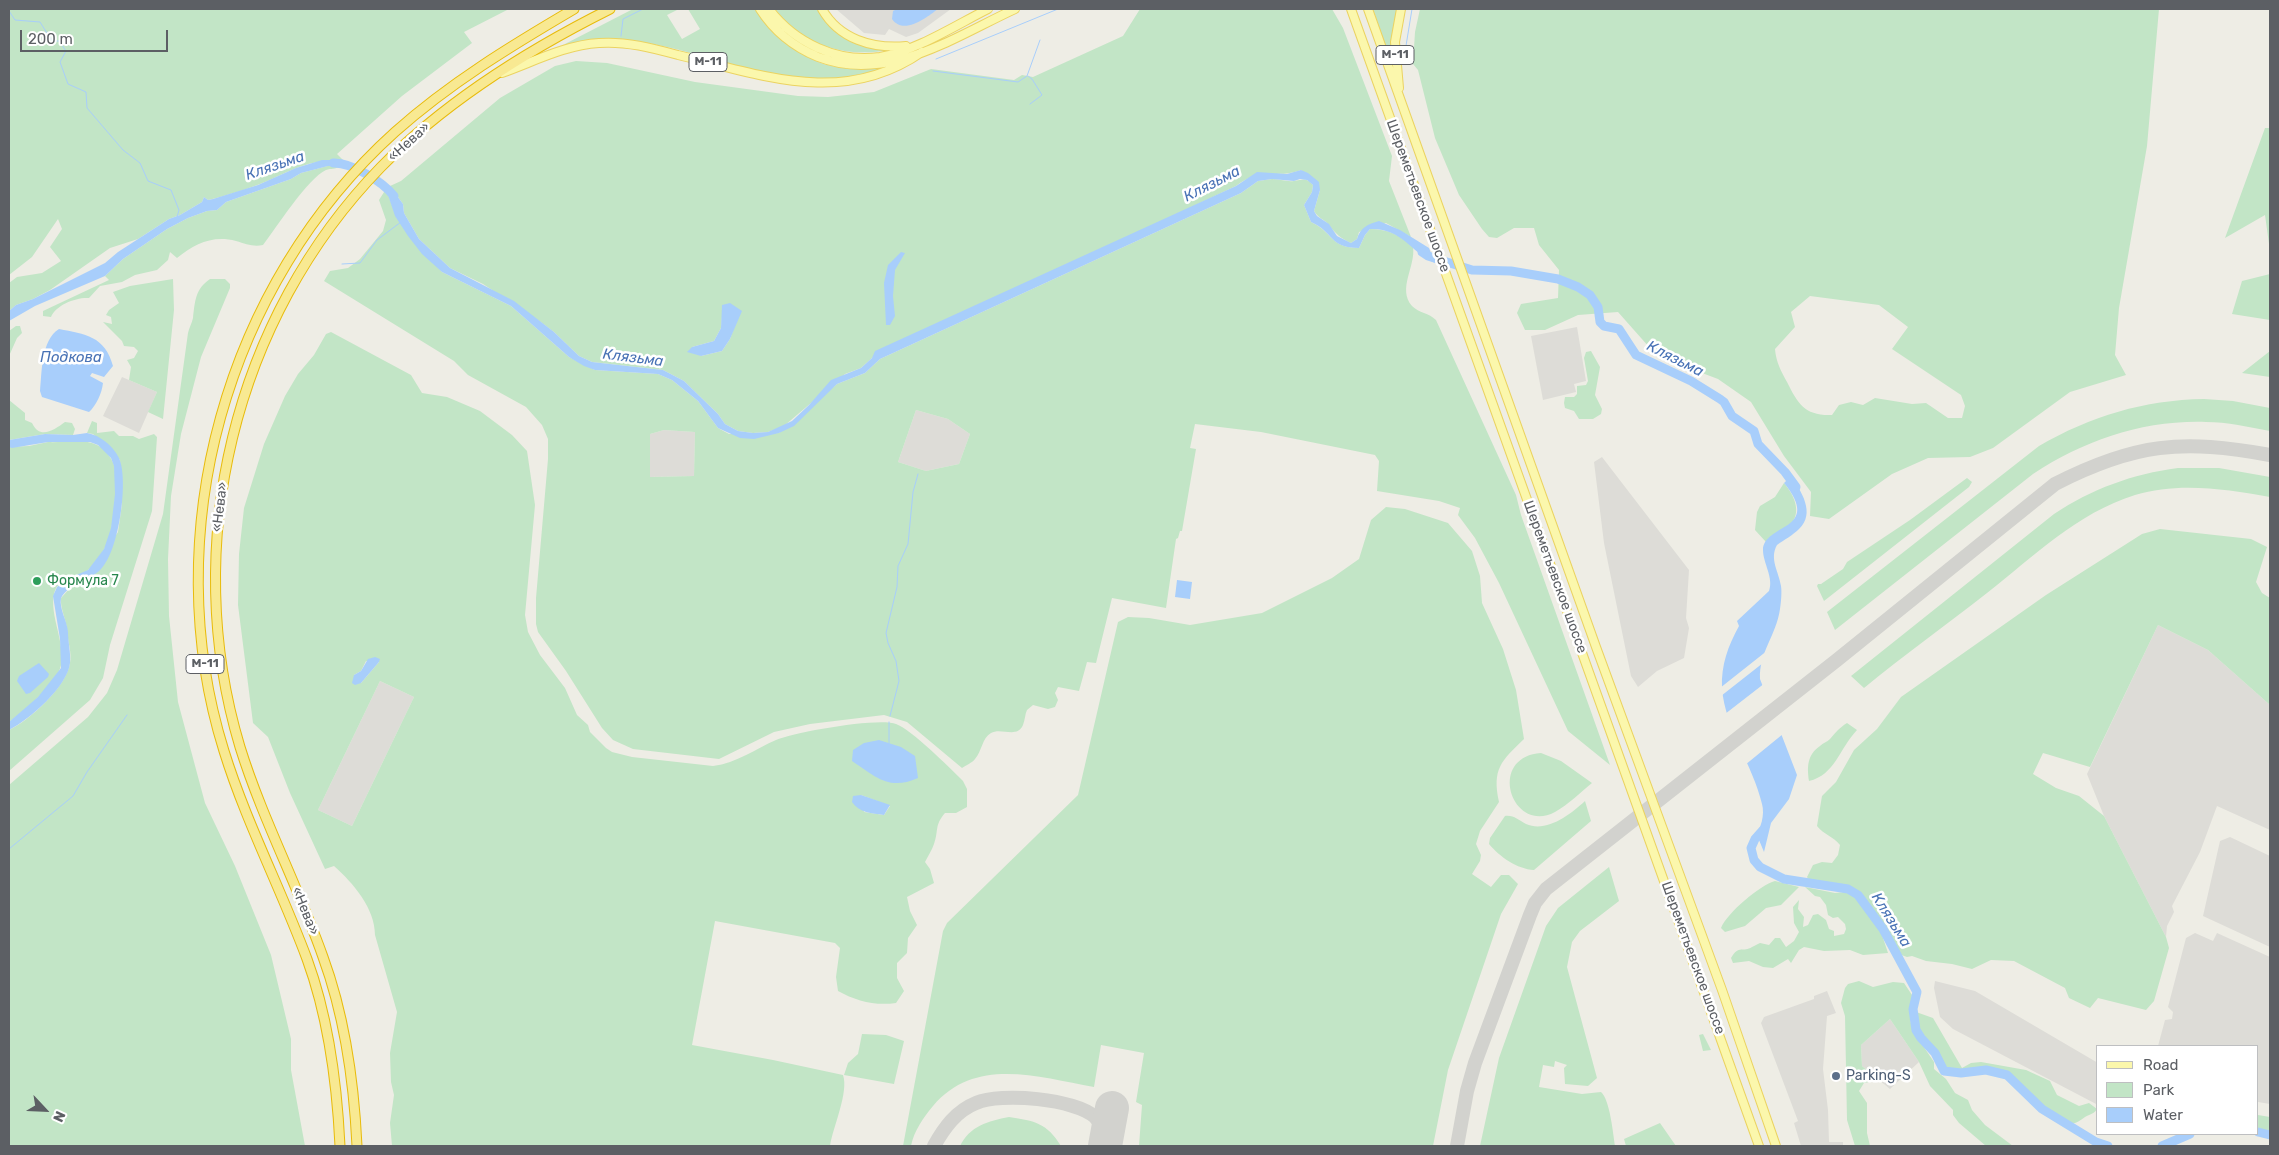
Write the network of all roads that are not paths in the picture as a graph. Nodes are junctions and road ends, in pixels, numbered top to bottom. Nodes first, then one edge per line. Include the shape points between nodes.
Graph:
1 (574, 9) edge
2 (610, 9) edge
3 (760, 9) edge
4 (770, 9) edge
5 (822, 9) edge
6 (988, 9) edge
7 (1015, 9) edge
8 (1346, 9) edge
9 (1350, 9) edge
10 (1368, 9) edge
11 (1402, 9) edge
12 (1360, 35) junction
13 (916, 45) junction
14 (922, 52) junction
15 (493, 76) junction
16 (1400, 102) junction
17 (340, 1146) edge
18 (357, 1146) edge
19 (1759, 1146) edge
20 (1776, 1146) edge

1 - 17 highway, «Нева» / М-11 via 496,54 457,81 394,133 336,193 274,284 239,358 215,436 205,486 198,592 211,702 224,752 308,961 332,1057
2 - 15 highway, «Нева» / М-11
3 - 14 main road, М-11 via 788,40 827,60 880,65
4 - 13 main road via 794,34 830,53 880,56
5 - 13 main road via 838,29 861,42 886,47
6 - 13 main road
7 - 14 main road, М-11
8 - 12 main road, М-11
9 - 12 main road, Шереметьевское шоссе
10 - 16 main road, Шереметьевское шоссе
11 - 16 main road, М-11 via 1395,42
12 - 19 main road, Шереметьевское шоссе
14 - 15 main road, М-11 via 904,65 870,78 815,83 773,78 644,46 599,43 575,46
15 - 18 highway, «Нева» / М-11 via 427,126 380,168 331,227 302,270 256,362 231,439 221,489 215,592 219,649 228,699 241,748 324,958 338,1006 348,1056
16 - 20 main road, Шереметьевское шоссе

